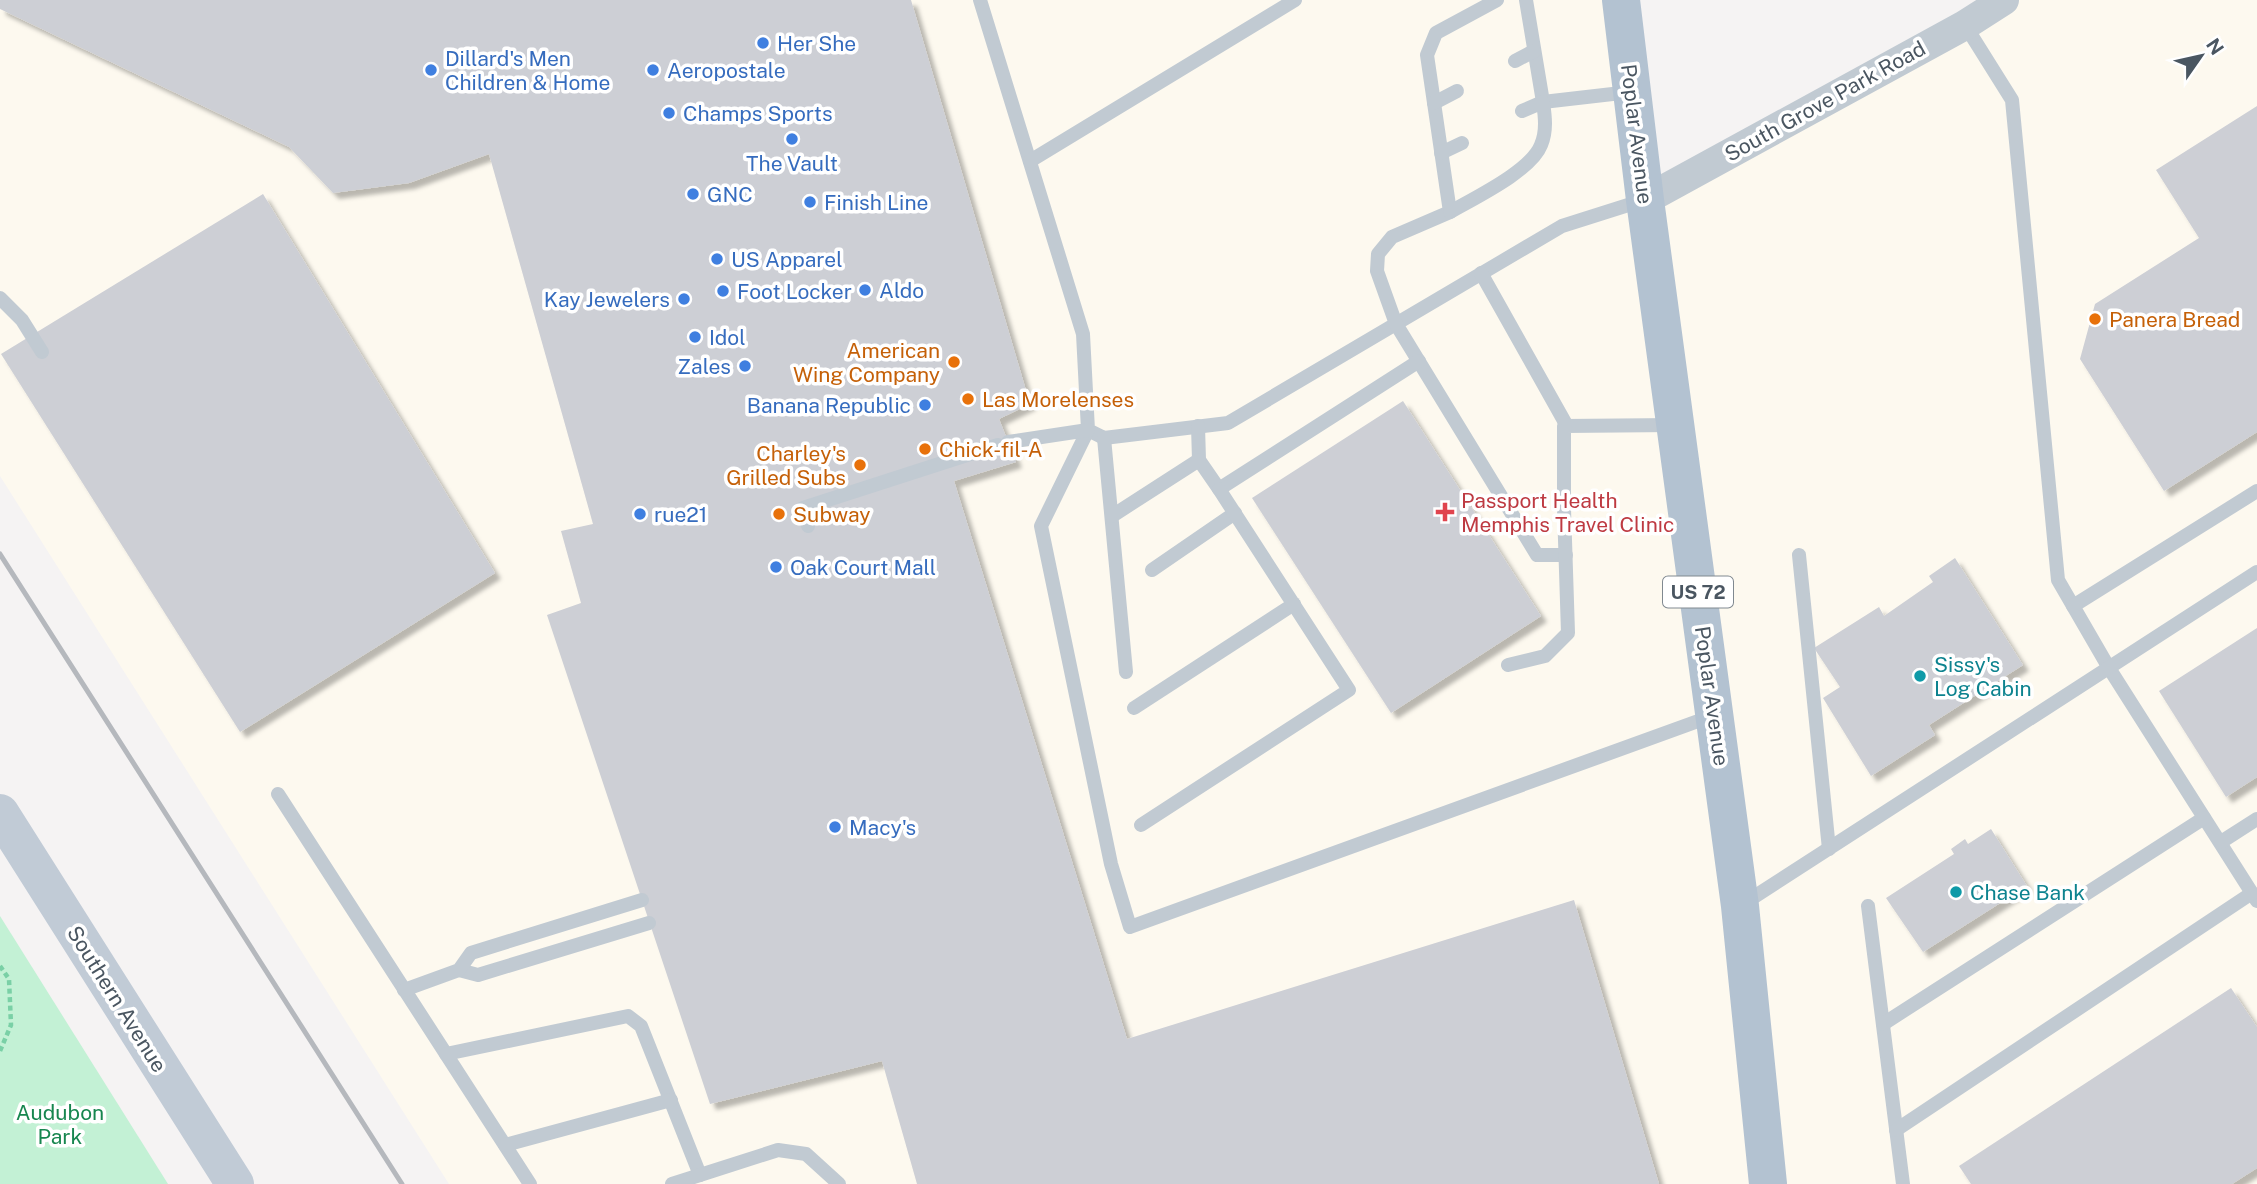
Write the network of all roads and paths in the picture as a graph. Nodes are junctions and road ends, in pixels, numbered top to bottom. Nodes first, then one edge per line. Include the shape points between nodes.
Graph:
1 (980, 0) edge
2 (1295, 0) edge
3 (1497, 0) edge
4 (1526, 0) edge
5 (1621, 0) edge
6 (2004, 0) edge
7 (1965, 25) junction
8 (1534, 51) junction
9 (1515, 61) dead end
10 (1457, 91) dead end
11 (1632, 92) junction
12 (1542, 102) junction
13 (1434, 103) junction
14 (1522, 111) dead end
15 (1462, 143) dead end
16 (1441, 153) junction
17 (1030, 161) junction
18 (1645, 200) junction
19 (1450, 212) junction
20 (1481, 273) junction
21 (0, 298) edge
22 (1396, 324) junction
23 (42, 352) dead end
24 (1419, 362) junction
25 (1675, 425) junction
26 (1198, 426) junction
27 (1567, 426) junction
28 (1088, 430) junction
29 (1104, 438) junction
30 (1199, 460) junction
31 (1219, 489) junction
32 (2257, 491) edge
33 (1235, 513) junction
34 (1112, 516) junction
35 (808, 526) dead end
36 (1566, 555) junction
37 (1799, 555) dead end
38 (1152, 570) dead end
39 (2257, 572) edge
40 (1294, 604) junction
41 (2073, 606) junction
42 (1508, 665) dead end
43 (2109, 668) junction
44 (1126, 672) dead end
45 (1134, 708) dead end
46 (1715, 715) junction
47 (278, 794) dead end
48 (0, 813) edge
49 (2204, 818) junction
50 (2257, 819) edge
51 (1141, 825) dead end
52 (2221, 842) junction
53 (1829, 849) junction
54 (2255, 897) edge
55 (642, 900) dead end
56 (1740, 906) junction
57 (1868, 906) dead end
58 (649, 923) dead end
59 (0, 966) edge
60 (459, 970) junction
61 (404, 990) junction
62 (1883, 1024) junction
63 (0, 1051) edge
64 (446, 1054) junction
65 (671, 1100) junction
66 (1896, 1130) junction
67 (505, 1145) junction
68 (700, 1175) junction
69 (235, 1184) edge
70 (530, 1184) edge
71 (672, 1184) edge
72 (839, 1184) edge
73 (1768, 1184) edge
74 (1903, 1184) edge

1 - 17 lane
2 - 17 lane
3 - 13 lane via 1436,33 1427,55
4 - 8 lane
5 - 11 main road, Poplar Avenue / US 72
6 - 7 street, South Grove Park Road
7 - 18 street, South Grove Park Road
7 - 41 lane via 2012,100 2058,580
8 - 9 lane
8 - 12 lane
10 - 13 lane
11 - 12 lane
11 - 18 main road, Poplar Avenue / US 72
12 - 14 lane
12 - 19 lane via 1546,124 1541,146 1524,168
13 - 16 lane
15 - 16 lane
16 - 19 lane
17 - 28 lane via 1083,334
18 - 20 lane via 1562,226
18 - 25 main road, Poplar Avenue / US 72
19 - 22 lane via 1392,237 1378,254 1377,271
20 - 22 lane
20 - 27 lane
21 - 23 lane via 22,320
22 - 24 lane
22 - 26 lane via 1228,423
24 - 31 lane
24 - 36 lane via 1537,555
25 - 27 lane
25 - 46 main road, Poplar Avenue / US 72
26 - 29 lane
26 - 30 lane
27 - 36 lane
28 - 29 lane
28 - 35 lane via 1003,443 803,508
28 - 46 lane via 1041,526 1111,864 1130,927
29 - 34 lane
30 - 31 lane
30 - 34 lane
31 - 33 lane
32 - 41 lane
33 - 38 lane
33 - 40 lane
34 - 44 lane
36 - 42 lane via 1568,633 1545,656
37 - 53 lane
39 - 43 lane
40 - 45 lane
40 - 51 lane via 1349,690
41 - 43 lane
43 - 49 lane
43 - 53 lane
46 - 56 main road, Poplar Avenue / US 72
47 - 61 lane
48 - 69 street, Southern Avenue
49 - 52 lane
49 - 62 lane
50 - 52 lane
52 - 54 lane
53 - 56 lane
54 - 66 lane
55 - 60 lane via 471,953
56 - 73 main road, Poplar Avenue / US 72
57 - 62 lane
58 - 60 lane via 478,975
59 - 63 path via 9,979 11,1025
60 - 61 lane
61 - 64 lane
62 - 66 lane
64 - 65 lane via 628,1016 641,1026
64 - 67 lane
65 - 67 lane
65 - 68 lane
66 - 74 lane
67 - 70 lane
68 - 71 lane
68 - 72 lane via 778,1150 806,1153

